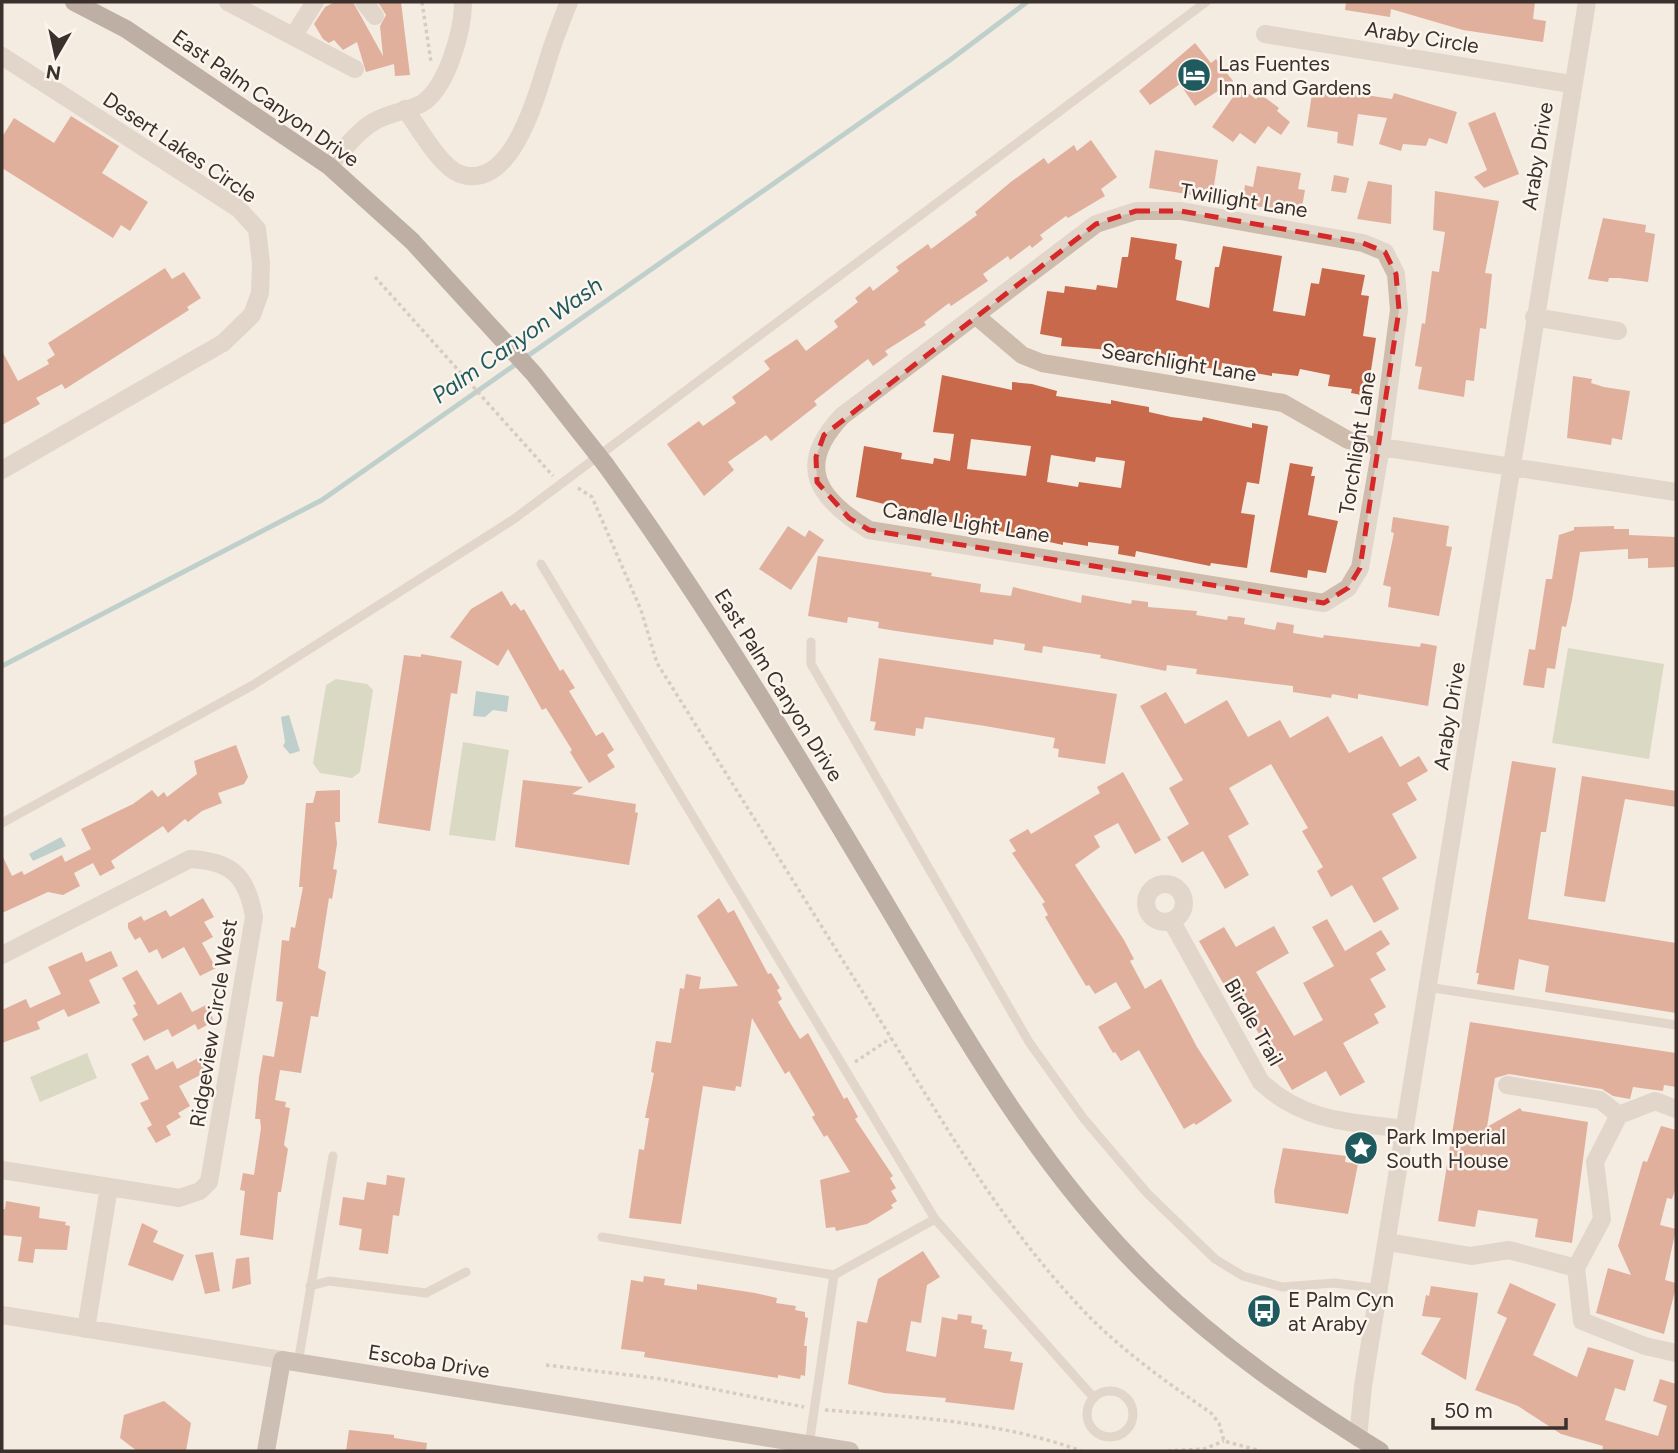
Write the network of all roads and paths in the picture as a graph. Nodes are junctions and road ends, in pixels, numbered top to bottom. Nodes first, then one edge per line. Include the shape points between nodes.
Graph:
1 (74, 2) edge
2 (228, 2) edge
3 (316, 2) edge
4 (422, 2) edge
5 (463, 2) edge
6 (569, 2) edge
7 (1206, 2) edge
8 (1587, 2) edge
9 (1265, 34) dead end
10 (294, 35) junction
11 (2, 56) edge
12 (355, 69) dead end
13 (434, 72) dead end
14 (1571, 84) junction
15 (405, 109) junction
16 (329, 166) junction
17 (1396, 274) joint
18 (374, 277) dead end
19 (975, 315) junction
20 (1534, 317) junction
21 (1618, 331) dead end
22 (1381, 447) junction
23 (1511, 467) junction
24 (2, 470) edge
25 (560, 482) junction
26 (1676, 492) edge
27 (541, 564) dead end
28 (1324, 603) joint
29 (811, 642) dead end
30 (2, 823) edge
31 (1172, 922) dead end
32 (2, 955) edge
33 (1427, 987) junction
34 (1676, 1025) edge
35 (891, 1038) junction
36 (845, 1069) junction
37 (1507, 1085) dead end
38 (1676, 1109) edge
39 (1619, 1115) junction
40 (1405, 1129) junction
41 (334, 1156) dead end
42 (2, 1170) edge
43 (108, 1188) junction
44 (935, 1219) junction
45 (602, 1237) dead end
46 (1388, 1242) junction
47 (1576, 1268) junction
48 (466, 1272) dead end
49 (834, 1275) junction
50 (310, 1286) junction
51 (1380, 1289) junction
52 (2, 1315) edge
53 (86, 1329) junction
54 (1676, 1353) edge
55 (290, 1361) junction
56 (1094, 1398) junction
57 (1224, 1441) junction
58 (1356, 1444) edge
59 (808, 1448) edge
60 (266, 1451) edge
61 (850, 1451) edge
62 (1168, 1451) edge
63 (1261, 1451) edge
64 (1380, 1451) edge

1 - 16 main road, East Palm Canyon Drive via 126,29
2 - 10 street
3 - 10 street
4 - 13 path
5 - 15 street via 448,67 435,90
6 - 15 street via 531,117 506,156 490,169 459,174 444,164
7 - 25 lane
8 - 14 street, Araby Drive
9 - 14 street, Araby Circle
10 - 12 street
11 - 24 street, Desert Lakes Circle via 239,209 257,229 261,263 260,293 251,315 223,343
14 - 20 street, Araby Drive
15 - 16 street via 373,122
16 - 58 main road, East Palm Canyon Drive, bridge via 412,241 534,374 605,464 677,564 796,752 1003,1101 1075,1196 1151,1279
17 - 19 street, Twillight Lane via 1385,252 1363,243 1181,211 1136,211 1096,224
17 - 22 street, Torchlight Lane via 1399,310
18 - 25 path
19 - 22 street, Searchlight Lane via 1021,355 1042,363 1283,403 1348,440
19 - 28 street, Candle Light Lane via 842,416 824,435 816,457 817,482 849,518 869,530
20 - 21 street
20 - 23 street, Araby Drive
22 - 23 street, Searchlight Lane
22 - 28 street, Torchlight Lane via 1360,568 1348,588
23 - 26 street, Searchlight Lane
23 - 33 street, Araby Drive
25 - 30 lane via 514,519 253,685
25 - 35 path via 592,497 641,610 657,663
27 - 36 lane
29 - 51 lane via 811,664 1029,1042 1084,1119 1147,1193 1214,1259 1243,1276 1282,1286 1334,1283
31 - 40 street, Birdle Trail via 1261,1082 1278,1098 1306,1114
32 - 43 street, Ridgeview Circle West via 190,859 212,860 243,880 254,917 209,1182 200,1191 179,1198
33 - 34 lane
33 - 40 street, Araby Drive
35 - 36 path
35 - 57 path via 949,1137 1030,1249 1090,1317 1140,1363 1211,1413
36 - 44 lane
37 - 39 street via 1600,1100
38 - 39 street via 1654,1101
39 - 47 street via 1595,1163 1602,1219
40 - 46 street, Araby Drive
41 - 50 lane
42 - 43 street
43 - 53 street
44 - 49 lane
44 - 56 lane
45 - 49 lane
46 - 47 street via 1471,1256 1509,1250
46 - 51 street, Araby Drive
47 - 54 street via 1582,1321
48 - 50 lane via 426,1293 329,1282
49 - 59 lane
50 - 55 lane
51 - 58 street, Araby Drive
52 - 53 street, Escoba Drive
53 - 55 street, Escoba Drive
55 - 59 street, Escoba Drive
55 - 60 street
56 - 56 lane via 1087,1411 1089,1425 1100,1435 1114,1438 1127,1431 1134,1418 1132,1404 1114,1392
57 - 62 path
57 - 63 path
58 - 64 main road, East Palm Canyon Drive
59 - 61 street, Escoba Drive

